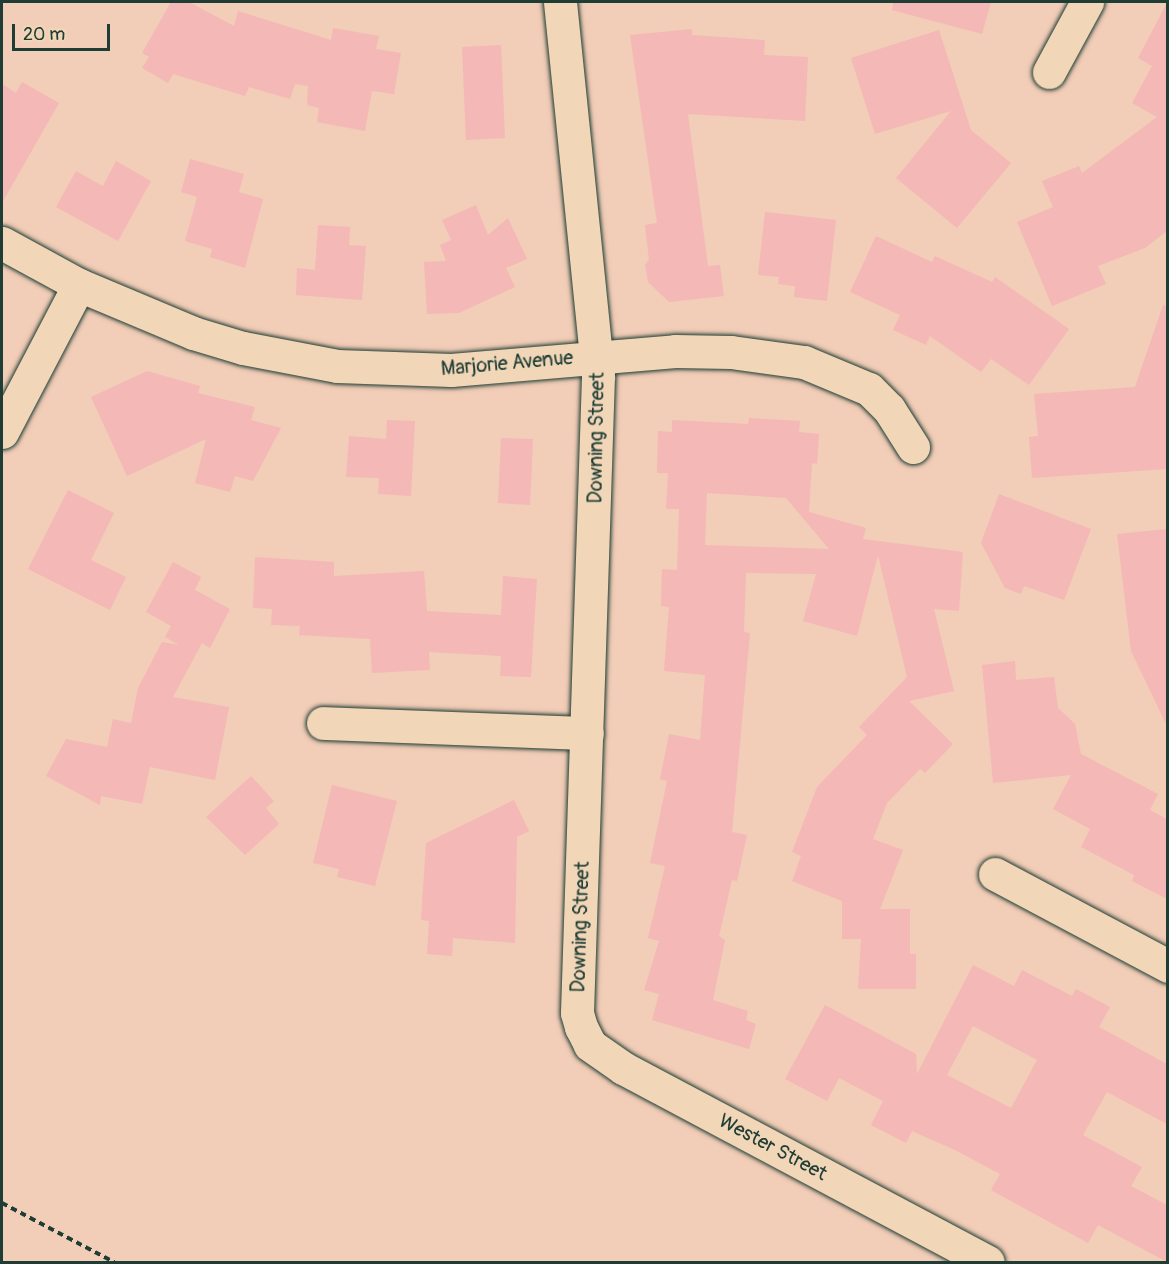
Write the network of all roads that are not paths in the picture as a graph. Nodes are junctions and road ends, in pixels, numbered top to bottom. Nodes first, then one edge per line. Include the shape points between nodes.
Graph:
1 (560, 2) edge
2 (1087, 2) edge
3 (1049, 72) dead end
4 (2, 243) edge
5 (80, 285) junction
6 (597, 355) junction
7 (2, 432) edge
8 (914, 447) dead end
9 (323, 723) dead end
10 (587, 733) junction
11 (995, 874) dead end
12 (1167, 966) edge
13 (577, 1013) joint
14 (988, 1263) edge

1 - 6 street, Downing Street
2 - 3 street
4 - 5 street, Marjorie Avenue
5 - 6 street, Marjorie Avenue via 193,333 243,348 337,366 451,370
5 - 7 street
6 - 8 street, Marjorie Avenue via 731,352 804,362 869,389 889,409
6 - 10 street, Downing Street
9 - 10 street
10 - 13 street, Downing Street
11 - 12 street
13 - 14 street, Wester Street via 591,1045 606,1057

